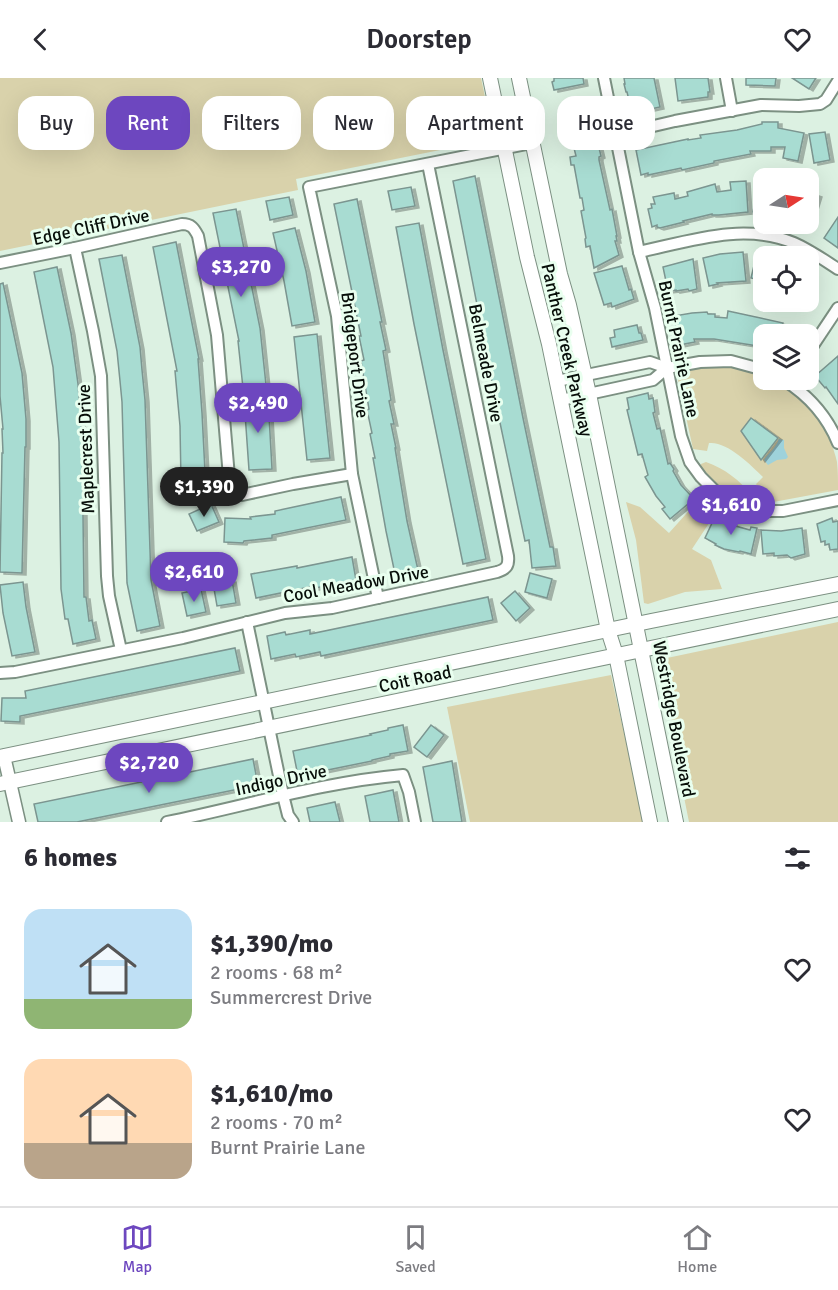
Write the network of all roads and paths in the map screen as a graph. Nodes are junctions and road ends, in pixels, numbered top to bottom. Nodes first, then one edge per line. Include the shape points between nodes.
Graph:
1 (490, 78) edge
2 (519, 78) edge
3 (604, 78) edge
4 (726, 78) edge
5 (838, 81) edge
6 (494, 96) edge
7 (523, 96) edge
8 (607, 96) edge
9 (732, 111) junction
10 (655, 126) edge
11 (500, 150) edge
12 (505, 150) edge
13 (533, 150) edge
14 (618, 150) edge
15 (428, 164) junction
16 (75, 248) junction
17 (639, 252) junction
18 (0, 263) edge
19 (838, 269) edge
20 (838, 308) edge
21 (819, 336) edge
22 (753, 367) edge
23 (667, 368) junction
24 (584, 375) junction
25 (556, 381) junction
26 (799, 390) edge
27 (588, 394) junction
28 (561, 400) junction
29 (838, 443) edge
30 (352, 474) junction
31 (838, 500) edge
32 (506, 568) joint
33 (838, 584) edge
34 (378, 598) junction
35 (838, 609) edge
36 (247, 622) junction
37 (636, 624) junction
38 (608, 630) junction
39 (641, 649) junction
40 (121, 650) junction
41 (616, 655) junction
42 (0, 673) edge
43 (264, 702) junction
44 (269, 729) junction
45 (2, 756) edge
46 (5, 783) edge
47 (283, 795) junction
48 (198, 819) edge
49 (19, 822) edge
50 (167, 822) edge
51 (292, 822) edge
52 (415, 822) edge
53 (650, 822) edge
54 (676, 822) edge

1 - 6 main road, Panther Creek Parkway
2 - 7 main road, Panther Creek Parkway
3 - 8 street, Burnt Prairie Lane
4 - 9 street
5 - 9 street via 820,104 761,105
9 - 10 street
11 - 15 street
12 - 25 main road, Panther Creek Parkway
13 - 24 main road, Panther Creek Parkway
14 - 17 street, Burnt Prairie Lane
15 - 30 street, Bridgeport Drive via 309,187 337,316
15 - 32 street, Belmeade Drive via 508,556
16 - 18 street, Edge Cliff Drive
16 - 30 street, Edge Cliff Drive via 190,225 198,236 217,335 229,477 234,493 242,495
16 - 40 street, Maplecrest Drive via 101,376 107,576
17 - 19 street via 751,233 795,243
17 - 23 street, Burnt Prairie Lane
20 - 21 street
22 - 23 street via 721,361
23 - 24 street via 650,362
23 - 27 street via 653,380
23 - 31 street, Burnt Prairie Lane via 686,454 714,490 737,504 764,511
24 - 25 street
24 - 27 main road, Panther Creek Parkway
25 - 28 main road, Panther Creek Parkway
26 - 29 street via 819,410
27 - 28 street
27 - 37 main road, Panther Creek Parkway
28 - 38 main road, Panther Creek Parkway
30 - 34 street, Bridgeport Drive
32 - 34 street, Cool Meadow Drive
33 - 37 main road, Coit Road
34 - 36 street, Cool Meadow Drive
35 - 39 main road, Coit Road
36 - 40 street, Cool Meadow Drive
36 - 43 street
37 - 38 main road, Coit Road
37 - 39 main road, Westridge Boulevard
38 - 41 main road
38 - 43 main road, Coit Road
39 - 41 main road, Coit Road
39 - 54 main road, Westridge Boulevard
40 - 42 street, Cool Meadow Drive
41 - 44 main road, Coit Road
41 - 53 main road
43 - 44 street
43 - 45 main road, Coit Road
44 - 46 main road, Coit Road
44 - 47 street
45 - 46 street
46 - 49 street
47 - 48 street, Indigo Drive
47 - 51 street
47 - 52 street, Indigo Drive via 403,775
48 - 50 street, Indigo Drive

